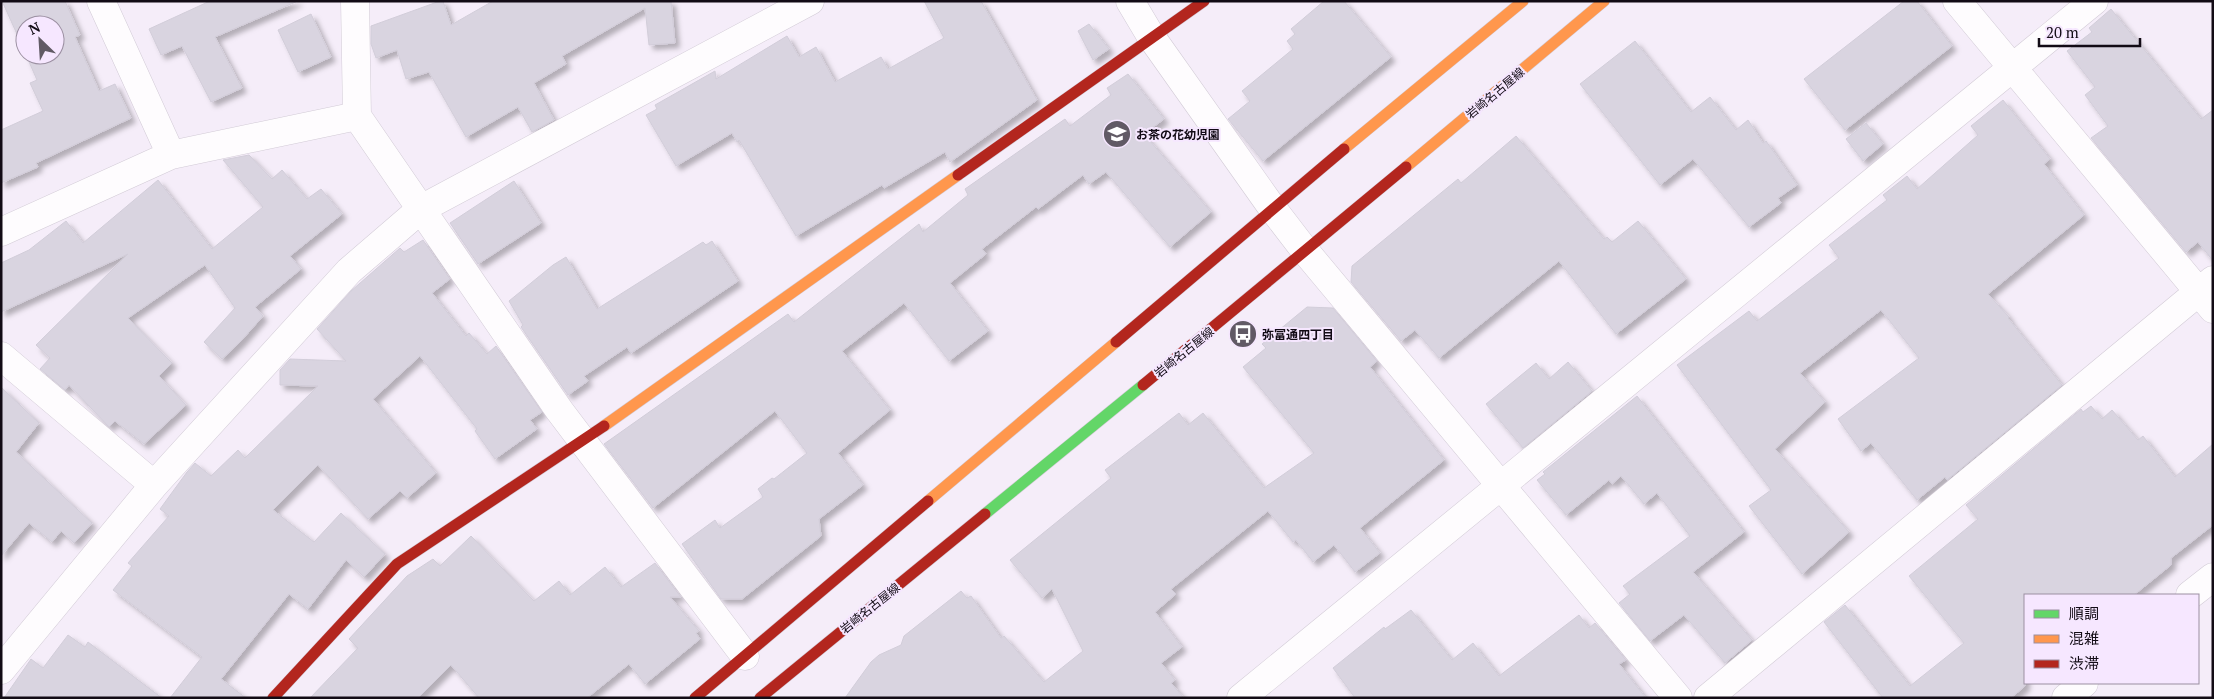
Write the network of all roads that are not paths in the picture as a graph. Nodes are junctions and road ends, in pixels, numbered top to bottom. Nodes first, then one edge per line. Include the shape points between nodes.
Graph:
1 (101, 1) edge
2 (355, 1) edge
3 (810, 1) edge
4 (1130, 1) edge
5 (1204, 1) edge
6 (1523, 1) edge
7 (1604, 1) edge
8 (1957, 1) edge
9 (2094, 1) edge
10 (1152, 38) junction
11 (2012, 68) junction
12 (357, 116) junction
13 (171, 155) junction
14 (421, 209) junction
15 (1273, 209) junction
16 (1, 232) edge
17 (1306, 252) junction
18 (2208, 294) edge
19 (1, 356) edge
20 (582, 440) junction
21 (154, 485) junction
22 (1501, 486) junction
23 (2213, 577) edge
24 (2191, 594) edge
25 (745, 656) junction
26 (1, 670) edge
27 (2083, 684) edge
28 (771, 694) edge
29 (273, 698) edge
30 (695, 698) edge
31 (1241, 698) edge
32 (1678, 698) edge
33 (1708, 698) edge
34 (2066, 698) edge

1 - 13 street
2 - 12 street
3 - 14 street
4 - 10 street
5 - 10 main road
6 - 15 main road
7 - 17 main road, 岩崎名古屋線
8 - 11 street
9 - 11 street
10 - 15 street
10 - 20 main road
11 - 18 street
11 - 22 street
12 - 13 street
12 - 14 street
13 - 16 street
14 - 20 street
14 - 21 street via 348,272
15 - 17 street
15 - 25 main road
17 - 22 street
17 - 28 main road, 岩崎名古屋線
18 - 33 street
19 - 21 street
20 - 25 street
20 - 29 main road via 397,564
21 - 26 street
22 - 31 street
22 - 32 street
23 - 24 street
25 - 30 main road
27 - 34 street

